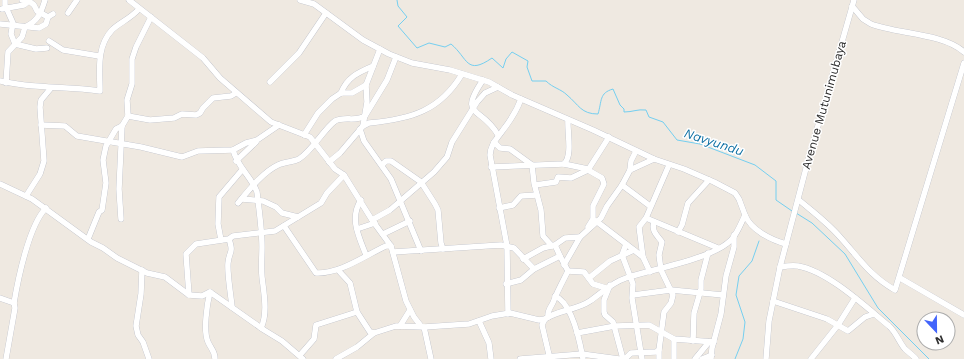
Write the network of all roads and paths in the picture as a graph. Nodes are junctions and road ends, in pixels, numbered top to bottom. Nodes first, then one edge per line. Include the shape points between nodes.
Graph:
1 (5, 0) edge
2 (45, 0) edge
3 (77, 0) edge
4 (129, 0) edge
5 (300, 0) edge
6 (26, 1) edge
7 (853, 3) edge
8 (5, 8) junction
9 (139, 9) junction
10 (41, 13) junction
11 (68, 13) dead end
12 (326, 13) junction
13 (53, 14) dead end
14 (48, 17) junction
15 (151, 17) junction
16 (0, 24) edge
17 (13, 26) junction
18 (25, 27) junction
19 (49, 41) dead end
20 (15, 44) junction
21 (46, 48) dead end
22 (380, 49) junction
23 (964, 52) edge
24 (100, 56) junction
25 (396, 56) junction
26 (964, 63) edge
27 (0, 66) edge
28 (374, 66) junction
29 (8, 67) junction
30 (462, 74) junction
31 (483, 80) junction
32 (3, 82) edge
33 (270, 82) dead end
34 (366, 85) junction
35 (498, 87) junction
36 (51, 88) junction
37 (236, 93) junction
38 (342, 93) junction
39 (521, 99) junction
40 (473, 108) junction
41 (128, 116) junction
42 (365, 116) junction
43 (568, 120) junction
44 (41, 125) junction
45 (279, 125) junction
46 (122, 126) junction
47 (362, 128) junction
48 (325, 133) junction
49 (498, 135) junction
50 (307, 136) junction
51 (609, 137) junction
52 (257, 140) junction
53 (109, 142) junction
54 (494, 142) junction
55 (121, 144) junction
56 (314, 144) junction
57 (233, 150) junction
58 (636, 151) junction
59 (654, 159) junction
60 (236, 161) junction
61 (329, 162) junction
62 (564, 164) junction
63 (382, 165) junction
64 (532, 165) junction
65 (669, 165) junction
66 (491, 167) junction
67 (242, 170) junction
68 (588, 170) junction
69 (630, 170) junction
70 (344, 175) junction
71 (709, 180) junction
72 (421, 182) junction
73 (0, 184) edge
74 (255, 185) junction
75 (535, 185) junction
76 (622, 185) junction
77 (537, 195) junction
78 (26, 196) junction
79 (258, 200) junction
80 (361, 200) junction
81 (799, 200) junction
82 (400, 201) junction
83 (650, 206) junction
84 (46, 208) junction
85 (499, 208) junction
86 (745, 215) junction
87 (298, 217) junction
88 (646, 218) junction
89 (121, 219) dead end
90 (596, 220) junction
91 (373, 221) junction
92 (410, 221) junction
93 (654, 222) junction
94 (748, 223) junction
95 (284, 226) junction
96 (740, 227) junction
97 (357, 229) junction
98 (678, 232) junction
99 (260, 234) junction
100 (383, 234) junction
101 (582, 235) junction
102 (734, 235) junction
103 (88, 239) junction
104 (229, 239) junction
105 (221, 240) junction
106 (626, 244) junction
107 (786, 244) junction
108 (554, 245) junction
109 (392, 246) junction
110 (507, 246) junction
111 (718, 248) junction
112 (443, 249) junction
113 (634, 250) junction
114 (421, 251) junction
115 (393, 252) junction
116 (708, 253) junction
117 (622, 255) junction
118 (366, 256) junction
119 (560, 256) junction
120 (643, 256) junction
121 (523, 259) junction
122 (564, 264) junction
123 (780, 268) junction
124 (534, 269) junction
125 (142, 270) junction
126 (338, 270) junction
127 (568, 270) junction
128 (661, 270) junction
129 (650, 272) junction
130 (631, 276) junction
131 (589, 278) junction
132 (900, 278) junction
133 (506, 284) junction
134 (608, 286) junction
135 (671, 290) junction
136 (210, 292) junction
137 (699, 292) junction
138 (189, 295) junction
139 (724, 295) junction
140 (555, 296) junction
141 (632, 296) junction
142 (0, 298) edge
143 (855, 298) junction
144 (773, 301) junction
145 (14, 303) junction
146 (232, 307) junction
147 (567, 309) junction
148 (410, 310) junction
149 (357, 312) junction
150 (508, 314) junction
151 (874, 314) junction
152 (964, 315) edge
153 (546, 318) junction
154 (533, 319) junction
155 (479, 320) junction
156 (838, 325) junction
157 (400, 326) junction
158 (422, 326) junction
159 (615, 326) junction
160 (637, 326) junction
161 (261, 328) junction
162 (542, 329) junction
163 (374, 333) junction
164 (577, 333) junction
165 (662, 333) junction
166 (674, 339) junction
167 (693, 341) junction
168 (711, 342) junction
169 (659, 350) junction
170 (582, 356) edge
171 (642, 356) edge
172 (302, 357) edge
173 (550, 357) edge
174 (712, 357) edge
175 (766, 358) edge
176 (6, 359) edge
177 (149, 359) edge
178 (215, 359) edge
179 (336, 359) edge
180 (431, 359) edge
181 (492, 359) edge
182 (520, 359) edge
183 (619, 359) edge
184 (624, 359) edge
185 (659, 359) edge
186 (674, 359) edge
187 (695, 359) edge
188 (702, 359) edge
189 (811, 359) edge
190 (916, 359) edge

1 - 8 street
2 - 10 street
3 - 11 street
4 - 9 street
5 - 12 street via 314,4
6 - 8 street
6 - 10 street
7 - 23 street via 863,18 871,24 939,40
7 - 81 street, Avenue Mutunimubaya
8 - 17 street
9 - 15 street
9 - 24 street via 131,18 112,30
10 - 14 street
10 - 18 street via 34,23
12 - 22 street
12 - 33 street via 299,53
13 - 14 street
14 - 18 street via 46,24 39,28
15 - 37 street via 203,58
15 - 41 street via 132,59 132,84 126,100
16 - 17 street
17 - 18 street
17 - 20 street via 11,34
18 - 20 street via 22,37
19 - 24 street via 63,50
20 - 21 street via 36,49
20 - 29 street via 8,52
22 - 25 street
22 - 28 street
24 - 36 street via 100,91
25 - 30 street via 412,63
25 - 42 street via 387,80
26 - 132 street
27 - 29 street
28 - 34 street
28 - 38 street via 355,74 344,84
29 - 32 street
30 - 31 street
30 - 47 street via 446,96 431,108 410,116 369,123
31 - 35 street
31 - 40 street via 472,97
32 - 36 street
34 - 38 street via 352,93
34 - 42 street
35 - 39 street
35 - 40 street via 485,93
36 - 44 street via 41,100
37 - 41 street via 213,98 200,113 196,114 150,120
37 - 45 street via 271,122
38 - 50 street via 318,113
39 - 43 street
39 - 49 street via 504,130
40 - 49 street
40 - 72 street via 452,142 447,157
41 - 46 street
42 - 47 street
42 - 48 street via 340,119
43 - 51 street
43 - 62 street via 567,160
44 - 53 street via 65,126 77,136
44 - 78 street via 44,161 40,174
45 - 50 street
45 - 52 street
46 - 53 street via 116,129
46 - 55 street
47 - 61 street
47 - 63 street via 364,141
48 - 50 street
48 - 56 street
49 - 54 street
50 - 56 street
51 - 58 street
51 - 68 street
52 - 57 street
52 - 60 street
53 - 55 street
53 - 103 street via 103,160 106,183 102,210
54 - 64 street via 500,148 515,152
54 - 66 street via 490,155
55 - 57 street via 182,157 198,150
55 - 89 street
56 - 61 street
56 - 74 street via 299,159 278,165
57 - 60 street
58 - 59 street
58 - 69 street
59 - 65 street
59 - 69 street
60 - 67 street
61 - 70 street
62 - 64 street
62 - 68 street
63 - 72 street via 391,161
63 - 82 street
64 - 66 street
64 - 75 street
65 - 71 street
65 - 83 street
66 - 85 street
67 - 74 street
67 - 105 street via 219,198 218,224
68 - 75 street via 571,178 558,177 553,184
68 - 90 street via 602,178 604,184 593,206
69 - 76 street
70 - 80 street
70 - 87 street via 321,203
71 - 86 street via 735,194
71 - 98 street via 688,203
72 - 82 street
72 - 112 street via 438,210
73 - 78 street
74 - 79 street
74 - 79 street via 240,201
75 - 77 street
76 - 83 street
76 - 90 street
77 - 85 street via 521,196 513,205
77 - 108 street via 543,236
78 - 84 street
79 - 87 street via 276,207 282,213
79 - 99 street
80 - 91 street
80 - 97 street via 356,207 354,220
81 - 107 street, Avenue Mutunimubaya
81 - 132 street via 840,237 876,278 895,290
82 - 91 street
82 - 92 street
83 - 88 street
84 - 103 street
84 - 145 street via 36,222
85 - 110 street
86 - 94 street
86 - 96 street
87 - 95 street
88 - 93 street
88 - 120 street via 639,227
90 - 101 street
90 - 106 street
91 - 97 street
91 - 100 street
92 - 100 street
92 - 114 street
93 - 98 street
93 - 128 street via 652,227 663,244 659,256
94 - 96 street
94 - 107 street via 770,238
95 - 99 street
95 - 126 street via 316,273
96 - 102 street
97 - 118 street
98 - 111 street
99 - 104 street via 232,236
99 - 161 street via 265,318
100 - 109 street
101 - 108 street via 569,236
101 - 122 street
102 - 111 street
102 - 139 street
103 - 125 street via 117,258
104 - 105 street
104 - 146 street via 232,246 232,255 228,262
105 - 138 street via 196,244 186,254
106 - 113 street
106 - 117 street
107 - 123 street, Avenue Mutunimubaya
108 - 119 street
108 - 121 street
109 - 115 street
109 - 118 street via 386,246
110 - 112 street
110 - 121 street via 514,248
110 - 133 street
111 - 116 street
112 - 114 street
113 - 117 street
113 - 120 street
114 - 115 street
115 - 148 street
116 - 128 street
116 - 137 street
117 - 130 street
117 - 131 street
118 - 126 street
119 - 122 street
119 - 124 street
120 - 129 street
121 - 124 street
122 - 127 street
123 - 143 street via 797,265 808,268
123 - 144 street, Avenue Mutunimubaya
124 - 133 street via 521,280
125 - 138 street via 165,277
125 - 177 street via 136,326
126 - 149 street via 350,283
127 - 131 street via 584,272
127 - 140 street
128 - 129 street
128 - 135 street
129 - 130 street
130 - 134 street
130 - 141 street
131 - 134 street via 593,284
132 - 152 street
133 - 150 street
134 - 147 street via 590,301
134 - 159 street via 603,305 605,315
135 - 137 street
135 - 141 street
135 - 165 street via 673,295 664,312
136 - 138 street via 202,296
136 - 146 street
136 - 178 street via 205,324 208,342 215,352
137 - 139 street
137 - 167 street via 694,313
139 - 168 street via 721,314
140 - 147 street via 561,299
140 - 153 street
141 - 160 street
142 - 145 street
143 - 151 street via 871,308
143 - 156 street
144 - 156 street via 818,315
144 - 175 street, Avenue Mutunimubaya
145 - 176 street
146 - 161 street
147 - 153 street
147 - 164 street
148 - 157 street
148 - 158 street
149 - 163 street via 370,332
149 - 172 street via 316,325 314,339
150 - 154 street
150 - 155 street
151 - 156 street via 865,317 848,331
151 - 190 street via 890,327 905,349
153 - 154 street
153 - 162 street
154 - 162 street
155 - 158 street via 469,324
155 - 181 street
156 - 189 street
157 - 158 street
157 - 163 street
158 - 180 street
159 - 160 street
159 - 164 street
159 - 184 street
160 - 165 street via 648,325
160 - 171 street
161 - 172 street
162 - 173 street
163 - 179 street
164 - 170 street
165 - 166 street
165 - 169 street
166 - 167 street
166 - 186 street
167 - 168 street
168 - 174 street
168 - 187 street
169 - 171 street
169 - 185 street
170 - 173 street
170 - 183 street
171 - 184 street via 632,353
173 - 182 street
174 - 188 street

